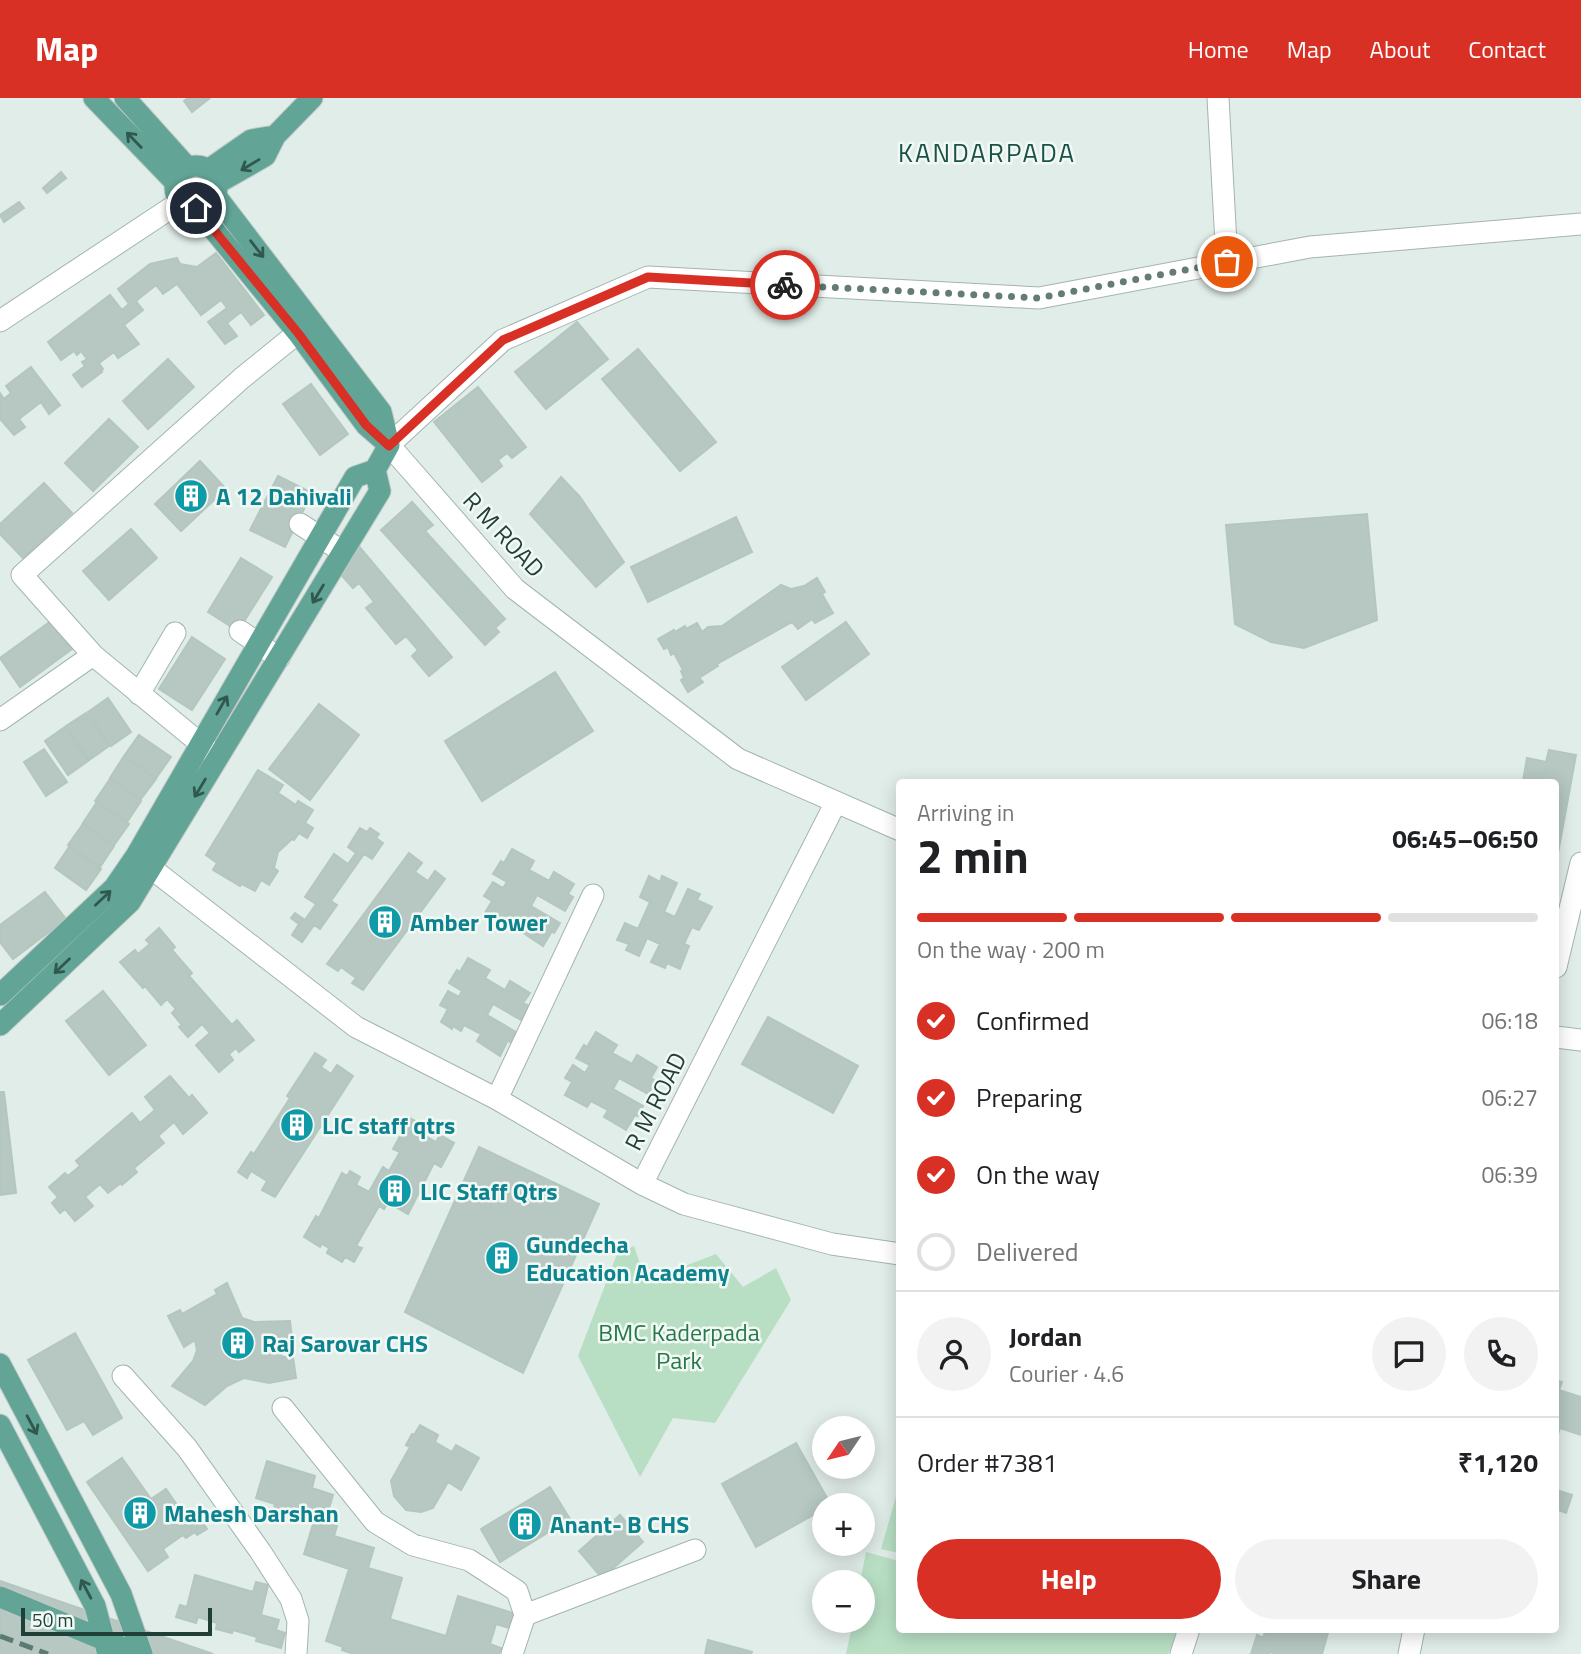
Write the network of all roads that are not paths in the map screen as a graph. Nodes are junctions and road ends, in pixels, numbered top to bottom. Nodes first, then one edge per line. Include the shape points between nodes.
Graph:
1 (94, 98) edge
2 (125, 98) edge
3 (312, 98) edge
4 (1218, 98) edge
5 (197, 187) junction
6 (1581, 224) edge
7 (1227, 262) junction
8 (0, 321) edge
9 (305, 328) junction
10 (389, 446) junction
11 (375, 470) junction
12 (300, 524) dead end
13 (320, 537) junction
14 (343, 552) junction
15 (240, 631) dead end
16 (175, 633) dead end
17 (258, 644) junction
18 (93, 655) junction
19 (279, 658) junction
20 (139, 694) junction
21 (0, 720) edge
22 (200, 744) junction
23 (218, 758) junction
24 (836, 802) junction
25 (896, 828) edge
26 (1581, 863) edge
27 (151, 868) junction
28 (593, 895) dead end
29 (1559, 955) edge
30 (0, 995) edge
31 (0, 1025) edge
32 (1559, 1037) edge
33 (1581, 1040) edge
34 (497, 1099) junction
35 (642, 1184) junction
36 (896, 1253) edge
37 (0, 1364) edge
38 (123, 1376) dead end
39 (283, 1408) dead end
40 (0, 1425) edge
41 (695, 1550) dead end
42 (0, 1597) edge
43 (525, 1615) junction
44 (1188, 1633) edge
45 (1414, 1633) edge
46 (106, 1647) edge
47 (140, 1654) edge
48 (296, 1654) edge
49 (512, 1654) edge
50 (1181, 1654) edge
51 (1409, 1654) edge

5 -> 1 main road, R M ROAD
2 - 5 main road, R M ROAD
3 - 5 main road via 275,136 265,156
4 - 7 street
5 - 8 street
5 - 9 main road, R M ROAD via 270,265
6 - 7 street via 1310,247
7 - 10 street via 1039,298 648,277 503,340
9 - 10 main road, R M ROAD via 381,412
9 - 18 street via 242,378 22,575
10 - 11 main road
10 - 24 street, R M ROAD via 515,589 738,759
11 - 13 main road via 355,477
11 - 14 main road via 380,491
12 - 13 street
13 - 14 street
13 - 17 main road
14 -> 19 main road
15 - 17 street
16 - 20 street
17 - 19 street
22 -> 17 main road
18 - 20 street
18 - 21 street
19 - 23 main road
20 - 22 street
22 - 23 street
30 -> 22 main road via 114,888
23 -> 27 main road
24 - 25 street, R M ROAD
24 - 35 street, R M ROAD
26 - 29 street
27 -> 31 main road via 130,902
27 - 34 street via 356,1027
28 - 34 street
32 - 33 street
34 - 35 street
35 - 36 street, R M ROAD via 684,1203 832,1244
37 -> 47 main road via 121,1594
38 - 48 street via 187,1448 291,1600 298,1621
39 - 43 street via 375,1522 413,1545 469,1560 517,1591
46 -> 40 main road via 95,1606
41 - 43 street
42 - 46 main road
43 - 49 street
44 - 50 street
45 - 51 street
46 - 47 main road

